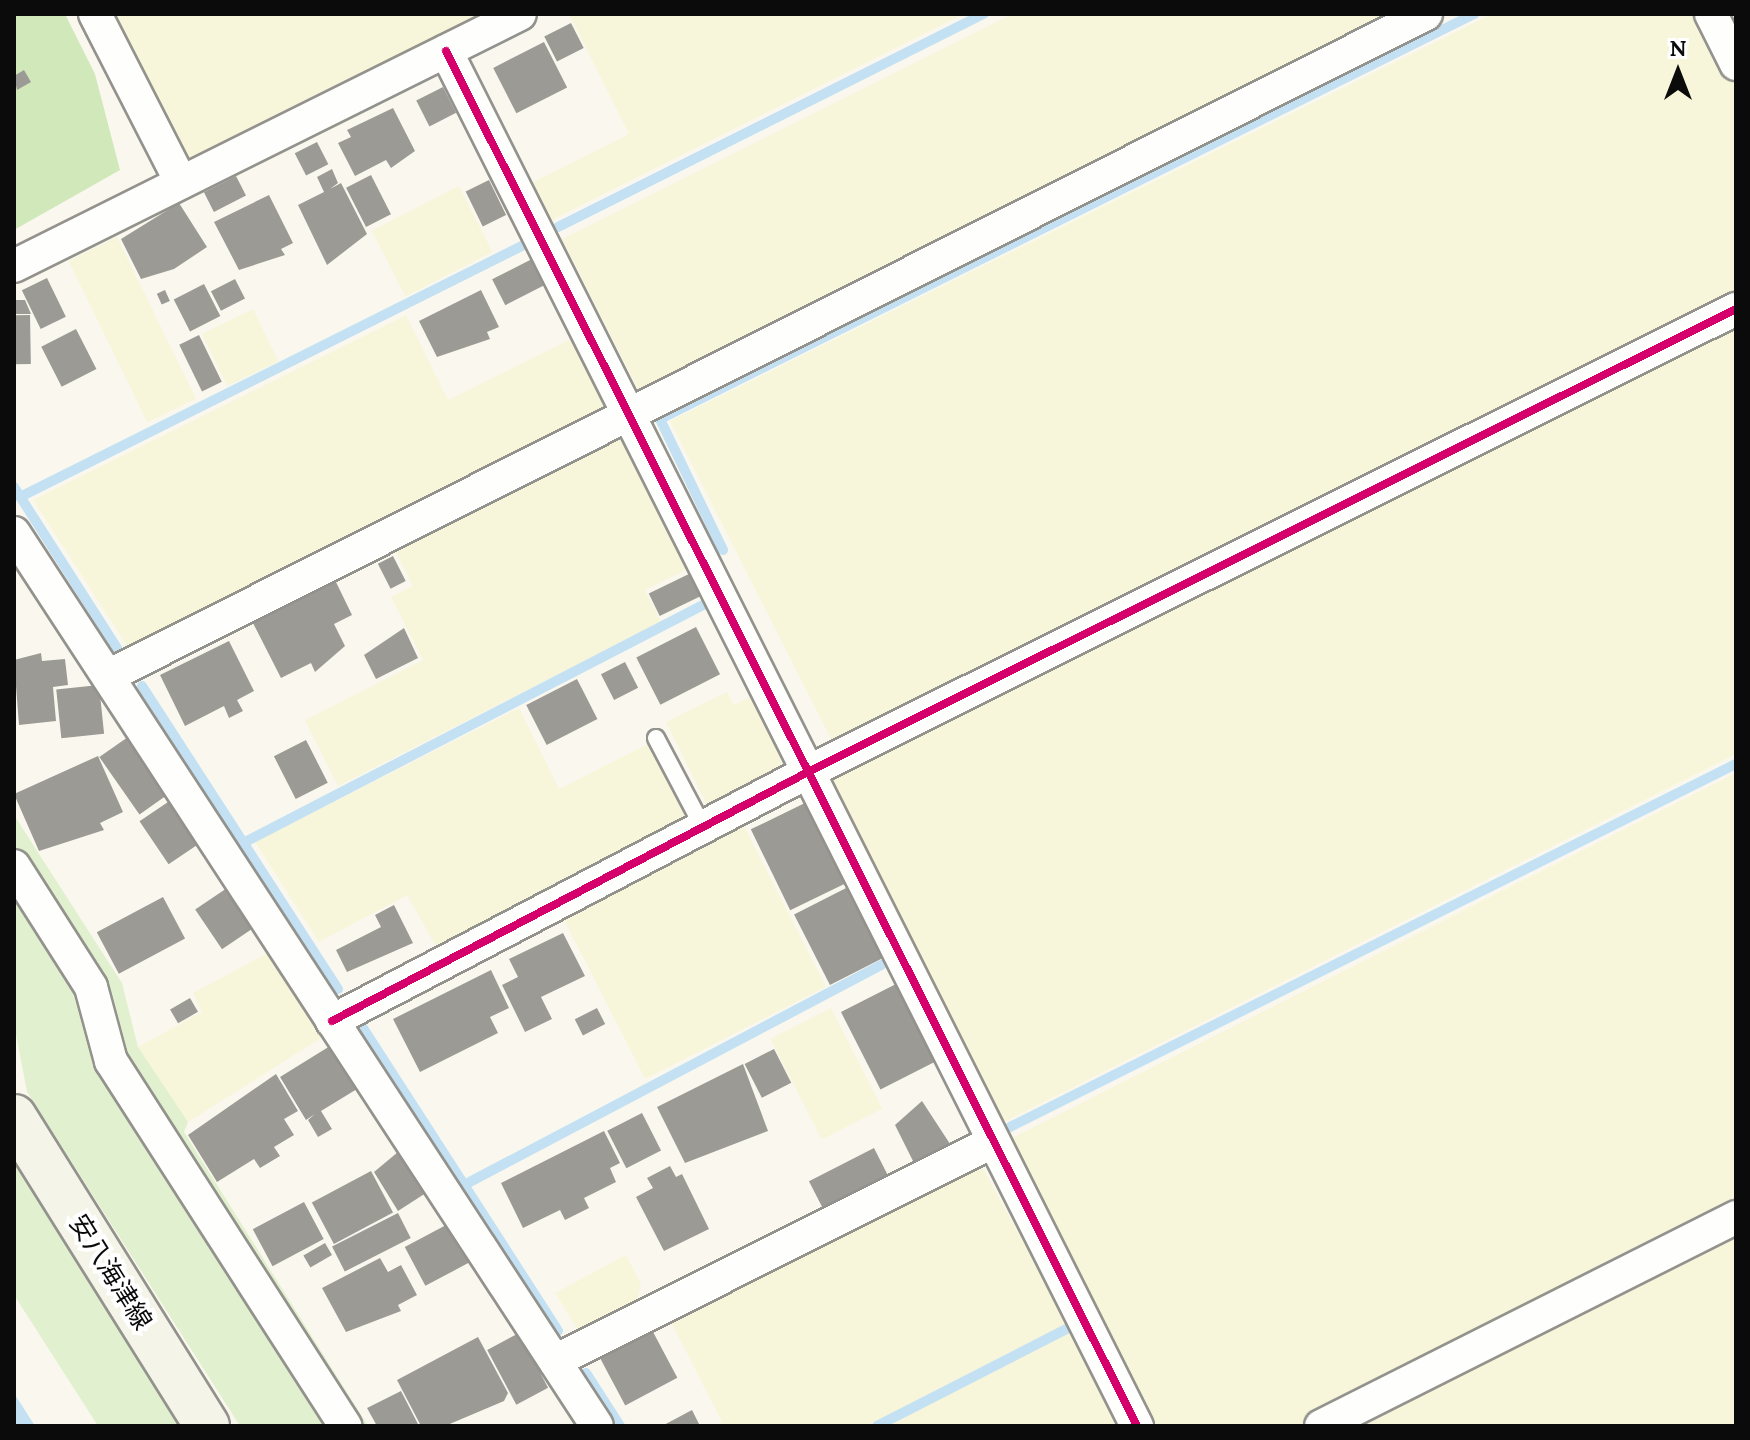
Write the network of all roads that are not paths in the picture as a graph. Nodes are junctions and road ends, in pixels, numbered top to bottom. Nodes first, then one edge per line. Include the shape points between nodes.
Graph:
1 (95, 14) edge
2 (520, 14) edge
3 (1426, 14) edge
4 (1711, 14) edge
5 (446, 51) junction
6 (1736, 64) edge
7 (181, 182) junction
8 (14, 266) edge
9 (1736, 309) edge
10 (630, 415) junction
11 (14, 533) edge
12 (108, 676) junction
13 (656, 738) dead end
14 (810, 771) junction
15 (703, 827) junction
16 (14, 866) edge
17 (332, 1021) junction
18 (14, 1117) edge
19 (992, 1142) junction
20 (1736, 1217) edge
21 (555, 1361) junction
22 (207, 1426) edge
23 (345, 1426) edge
24 (597, 1426) edge
25 (1137, 1426) edge
26 (1321, 1426) edge

1 - 7 street
2 - 5 street
3 - 10 street
4 - 6 street
5 - 7 street
5 - 10 street
7 - 8 street
9 - 14 street
10 - 12 street
10 - 14 street
11 - 12 street
12 - 17 street
13 - 15 lane
14 - 15 street
14 - 19 street
15 - 17 street
16 - 23 street via 91,987 111,1061
17 - 21 street
18 - 22 main road, 安八海津線
19 - 21 street
19 - 25 street
20 - 26 street
21 - 24 street

